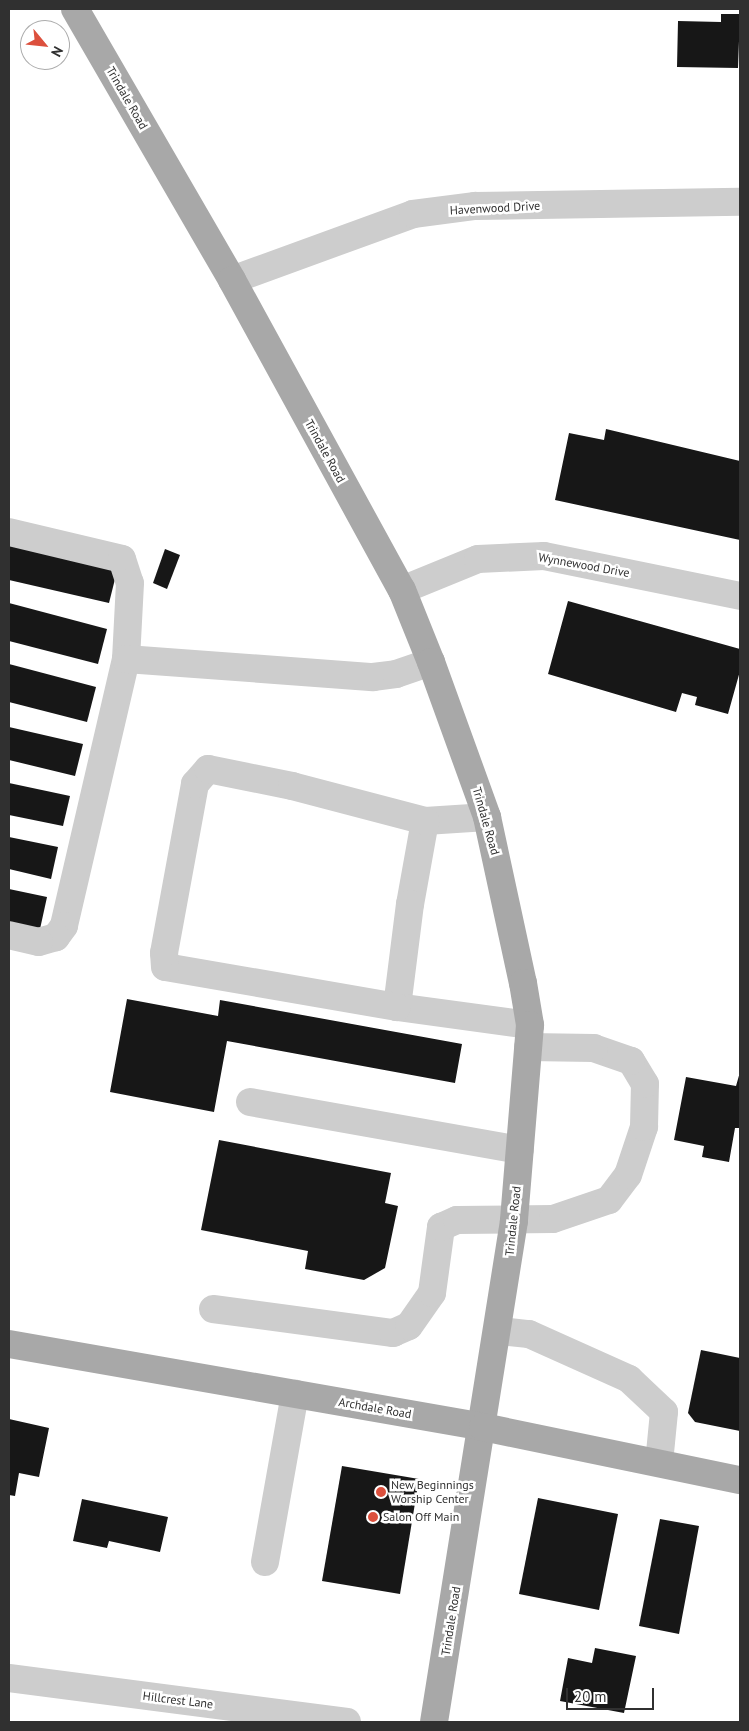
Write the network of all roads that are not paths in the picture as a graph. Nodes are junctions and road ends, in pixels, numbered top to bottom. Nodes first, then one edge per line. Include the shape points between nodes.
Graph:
1 (75, 9) edge
2 (740, 202) edge
3 (232, 280) junction
4 (9, 532) edge
5 (402, 590) junction
6 (740, 596) edge
7 (126, 659) junction
8 (432, 662) junction
9 (487, 817) junction
10 (425, 821) junction
11 (9, 935) edge
12 (397, 1007) junction
13 (529, 1036) junction
14 (250, 1102) dead end
15 (520, 1150) junction
16 (514, 1221) junction
17 (213, 1309) dead end
18 (499, 1331) junction
19 (9, 1344) edge
20 (296, 1394) junction
21 (483, 1427) junction
22 (660, 1463) junction
23 (740, 1480) edge
24 (265, 1562) dead end
25 (9, 1678) edge
26 (347, 1722) edge
27 (434, 1722) edge

1 - 3 main road, Trindale Road
2 - 3 street, Havenwood Drive via 475,206 413,214
3 - 5 main road, Trindale Road
4 - 7 street via 122,559 130,583
5 - 6 street, Wynnewood Drive via 478,559 544,556
5 - 8 main road, Trindale Road
7 - 8 street via 373,677 396,674
7 - 11 street via 64,926 56,937 39,942
8 - 9 main road, Trindale Road
9 - 10 street
9 - 13 main road, Trindale Road
10 - 12 street
10 - 12 street via 292,786 208,769 195,784 164,952 165,967
12 - 13 street
13 - 15 main road, Trindale Road
13 - 16 street via 594,1048 631,1061 645,1084 644,1127 628,1175 609,1200 553,1219
14 - 15 street
15 - 16 main road, Trindale Road
16 - 17 street via 457,1220 441,1227 432,1293 409,1326 393,1333
16 - 18 main road, Trindale Road
18 - 21 main road, Trindale Road
18 - 22 street via 529,1334 630,1379 664,1412
19 - 20 main road, Archdale Road
20 - 21 main road, Archdale Road
20 - 24 street
21 - 22 main road, Archdale Road
21 - 27 main road, Trindale Road
22 - 23 main road, Archdale Road
25 - 26 street, Hillcrest Lane

